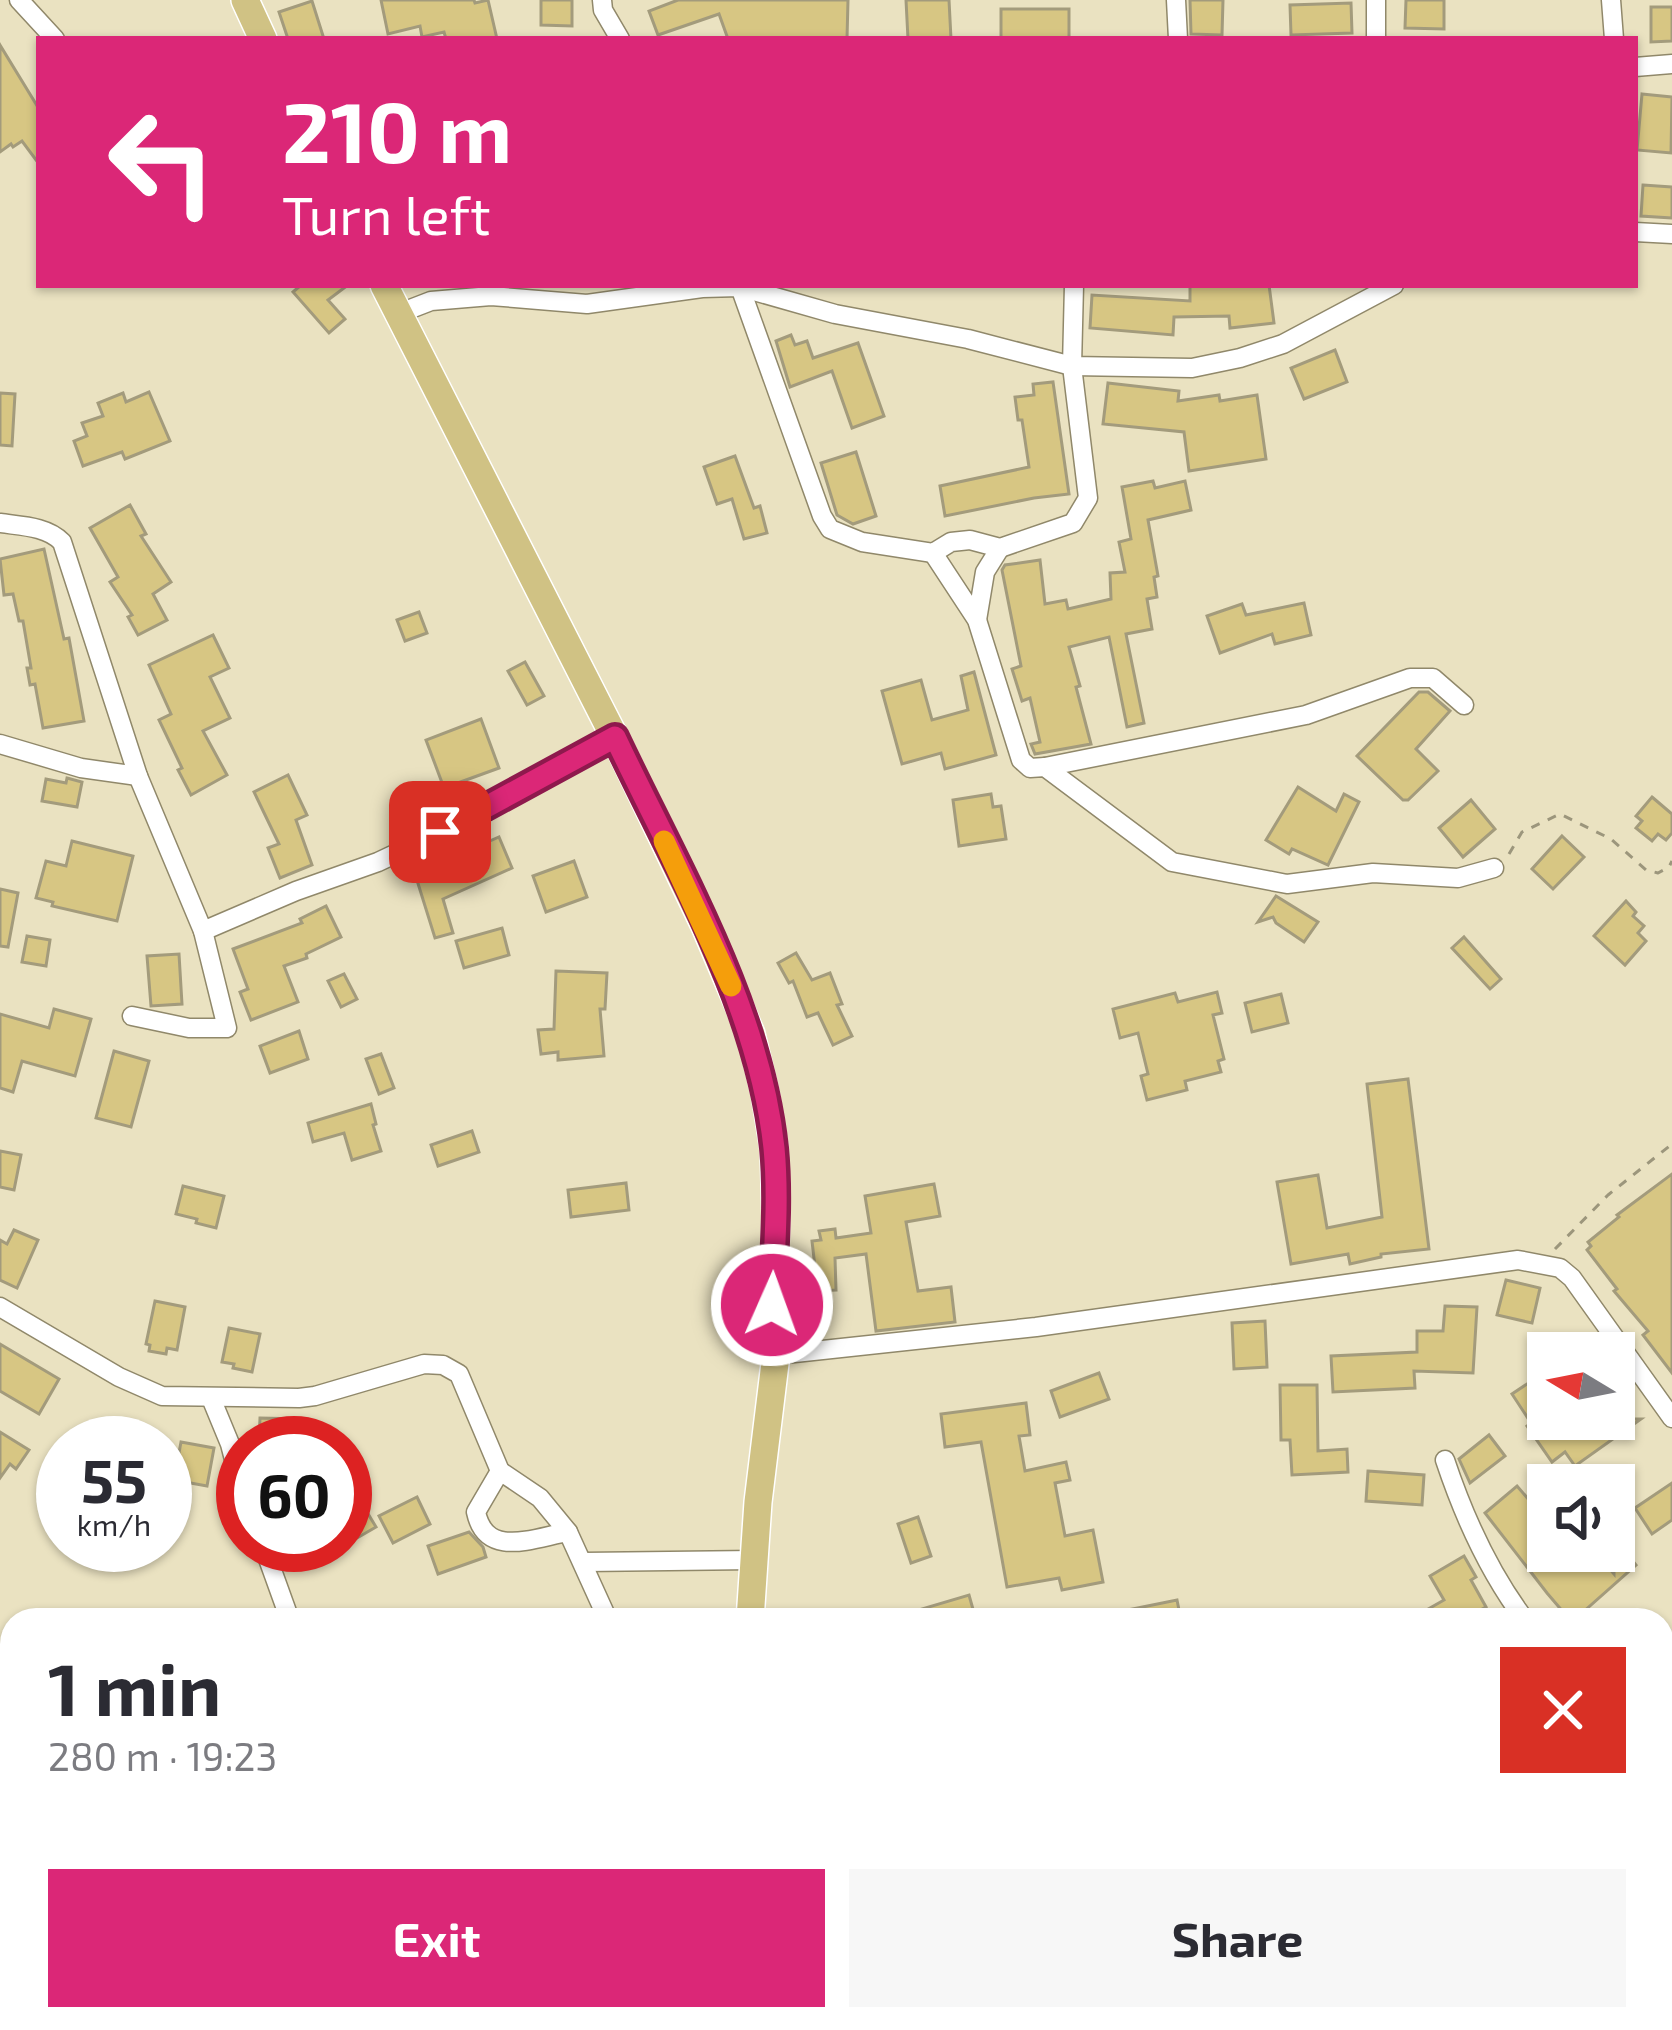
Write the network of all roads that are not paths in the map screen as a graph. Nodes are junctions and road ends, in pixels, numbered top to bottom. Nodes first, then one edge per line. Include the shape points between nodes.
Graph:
1 (19, 0) edge
2 (245, 0) edge
3 (602, 0) edge
4 (1176, 0) edge
5 (1376, 0) edge
6 (1611, 0) edge
7 (53, 36) edge
8 (261, 36) edge
9 (618, 36) edge
10 (1178, 36) edge
11 (1376, 36) edge
12 (1614, 36) edge
13 (1672, 64) edge
14 (1638, 67) edge
15 (1638, 232) edge
16 (1672, 235) edge
17 (387, 288) edge
18 (689, 288) edge
19 (740, 288) edge
20 (744, 288) edge
21 (1074, 288) edge
22 (1373, 291) edge
23 (400, 313) junction
24 (1072, 367) junction
25 (0, 523) edge
26 (1000, 548) junction
27 (933, 553) junction
28 (977, 620) junction
29 (1464, 705) dead end
30 (615, 737) junction
31 (0, 744) edge
32 (1046, 766) junction
33 (138, 776) junction
34 (1494, 868) road end
35 (203, 931) junction
36 (132, 1016) dead end
37 (0, 1306) edge
38 (776, 1355) junction
39 (211, 1398) junction
40 (218, 1416) edge
41 (1672, 1418) edge
42 (1445, 1460) dead end
43 (500, 1471) junction
44 (568, 1532) junction
45 (754, 1560) junction
46 (584, 1562) junction
47 (273, 1572) edge
48 (286, 1608) edge
49 (603, 1608) edge
50 (751, 1608) edge
51 (1516, 1608) edge

1 - 7 street
2 - 8 main road
3 - 9 street
4 - 10 street
5 - 11 street
6 - 12 street
13 - 14 street
15 - 16 street
17 - 23 main road
18 - 23 street via 587,304 491,296
19 - 27 street via 830,529
20 - 24 street
21 - 24 street
22 - 24 street via 1283,344 1240,358 1192,368
23 - 30 main road
24 - 26 street via 1088,498 1073,523
25 - 33 street via 62,542
26 - 27 street via 951,542
26 - 28 street via 985,572
27 - 28 street
28 - 32 street via 1021,760
29 - 32 street via 1433,678 1410,678 1306,715
30 - 35 street via 378,862
30 - 38 main road via 751,1034 774,1149
31 - 33 street
32 - 34 street via 1172,862 1287,884 1373,873 1457,878
33 - 35 street
35 - 36 street via 227,1028
37 - 39 street via 141,1388
38 - 41 street via 1518,1260 1573,1278
38 - 45 main road
39 - 40 street
39 - 43 street via 315,1396 443,1365 459,1374
42 - 51 street via 1466,1520
43 - 44 street via 540,1498
43 - 44 street via 476,1512 491,1540
44 - 46 street
45 - 46 street
45 - 50 main road
46 - 49 street
47 - 48 street

